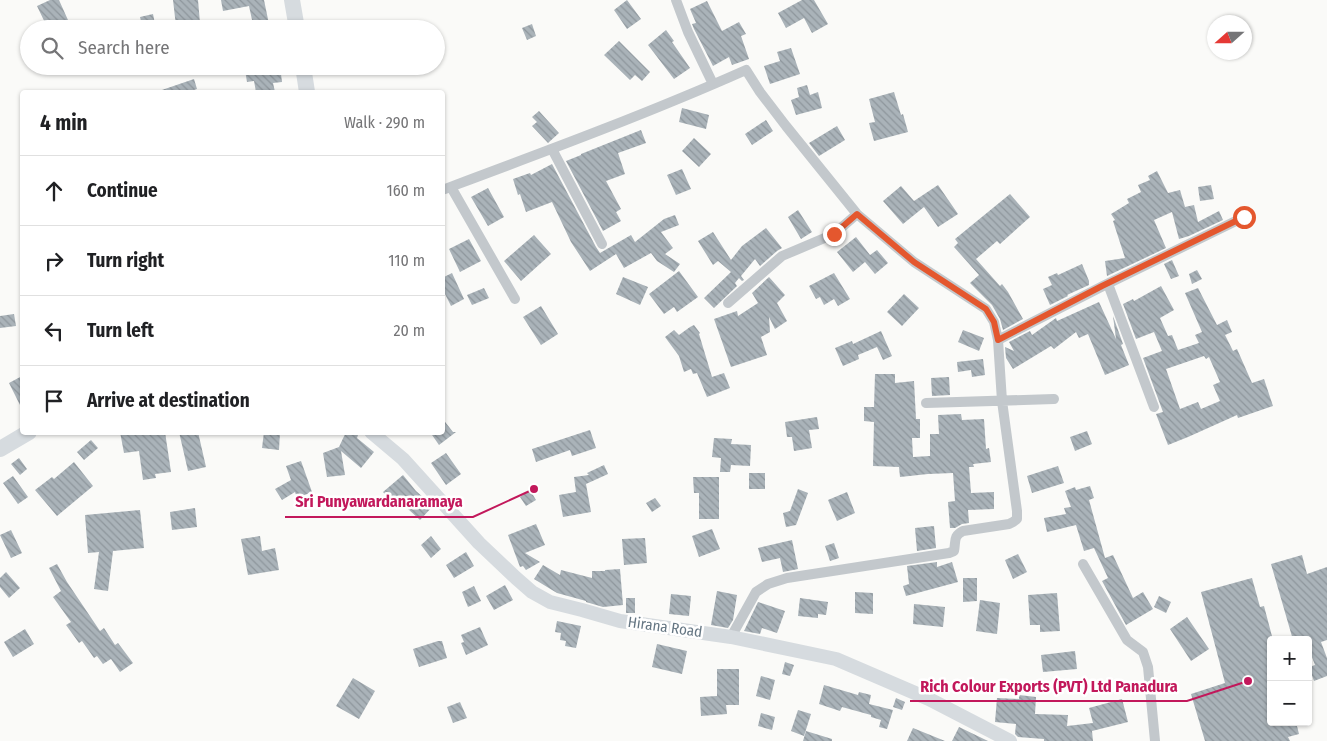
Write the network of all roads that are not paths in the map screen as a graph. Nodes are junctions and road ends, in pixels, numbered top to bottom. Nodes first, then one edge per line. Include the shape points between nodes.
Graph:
1 (292, 0) edge
2 (676, 0) edge
3 (295, 20) edge
4 (304, 75) edge
5 (713, 84) junction
6 (307, 90) edge
7 (552, 149) junction
8 (447, 189) edge
9 (857, 214) junction
10 (1244, 217) dead end
11 (602, 244) dead end
12 (1108, 284) junction
13 (515, 299) dead end
14 (728, 303) dead end
15 (998, 340) junction
16 (1054, 399) dead end
17 (1002, 401) junction
18 (926, 403) dead end
19 (1154, 407) dead end
20 (24, 435) edge
21 (375, 435) edge
22 (0, 450) edge
23 (1083, 564) dead end
24 (731, 637) junction
25 (1010, 741) edge
26 (1155, 741) edge

1 - 3 main road
2 - 5 street
4 - 6 main road
5 - 7 street
5 - 9 street via 746,70 786,126
7 - 8 street
7 - 11 street
8 - 13 street
9 - 14 street via 834,234 782,256
9 - 15 street via 914,262 986,309 994,322
10 - 12 street
12 - 15 street
12 - 19 street
15 - 17 street
16 - 17 street
17 - 18 street
17 - 24 street via 1017,519 958,533 954,551 949,553 787,578 768,584 756,592
20 - 22 main road
21 - 24 street, Hirana Road via 403,459 479,543 532,592 550,602 620,621
23 - 26 street via 1127,640 1143,652 1148,666
24 - 25 street, Hirana Road via 836,660 928,699

